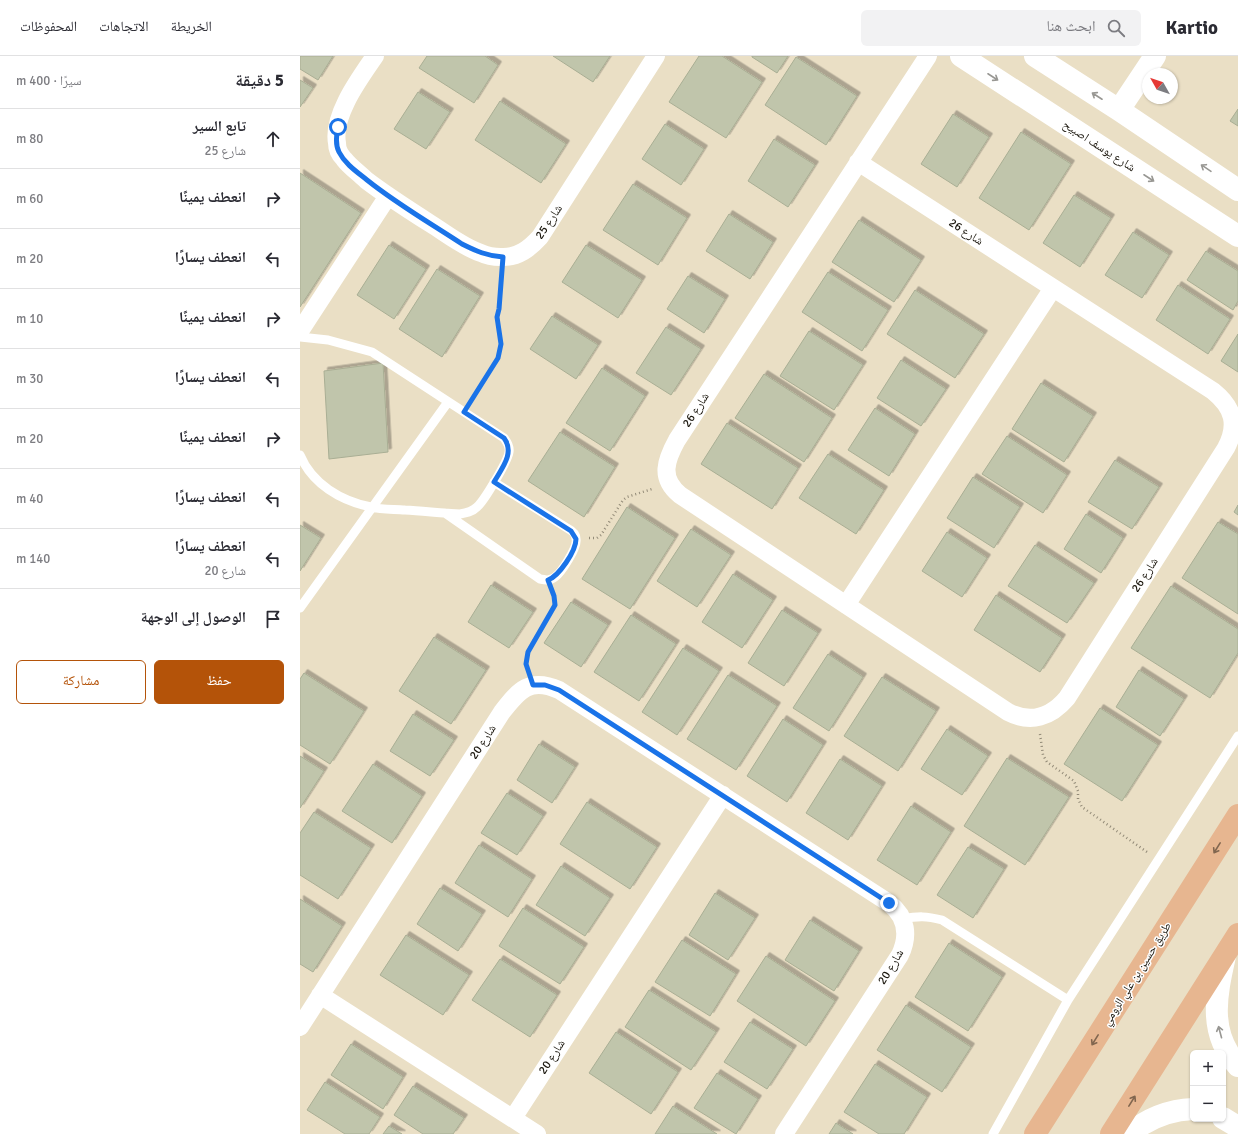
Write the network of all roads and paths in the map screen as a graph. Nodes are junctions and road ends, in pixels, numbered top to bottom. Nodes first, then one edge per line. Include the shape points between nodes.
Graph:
1 (375, 56) edge
2 (656, 56) edge
3 (928, 56) edge
4 (960, 56) edge
5 (1035, 56) edge
6 (1155, 56) edge
7 (1119, 110) junction
8 (858, 162) junction
9 (1238, 190) edge
10 (388, 196) junction
11 (1238, 236) edge
12 (503, 257) junction
13 (1053, 288) junction
14 (300, 331) edge
15 (300, 337) edge
16 (448, 402) junction
17 (464, 412) junction
18 (300, 455) edge
19 (494, 482) junction
20 (669, 483) junction
21 (373, 508) junction
22 (445, 513) junction
23 (576, 539) junction
24 (548, 580) junction
25 (846, 606) junction
26 (300, 608) edge
27 (533, 685) junction
28 (1038, 717) junction
29 (1238, 736) edge
30 (723, 795) junction
31 (1238, 815) edge
32 (1159, 860) junction
33 (902, 919) junction
34 (1238, 934) edge
35 (1226, 954) junction
36 (320, 995) junction
37 (1068, 1000) junction
38 (300, 1027) edge
39 (1238, 1066) edge
40 (1190, 1109) edge
41 (513, 1118) junction
42 (1226, 1120) edge
43 (1238, 1127) edge
44 (537, 1134) edge
45 (784, 1134) edge
46 (993, 1134) edge
47 (1035, 1134) edge
48 (1111, 1134) edge
49 (1129, 1134) edge

1 - 10 street, شارع 25 via 344,107 338,127 337,144 344,160
2 - 12 street, شارع 25 via 540,237 521,253
3 - 8 street, شارع 26
4 -> 11 street, شارع يوسف اصبيح
7 -> 5 street
6 - 7 street
9 -> 7 street
8 - 13 street, شارع 26
8 - 20 street, شارع 26 via 677,440 668,459
10 - 12 street, شارع 25 via 462,244 487,255
10 - 14 street
12 - 17 path via 497,317 501,344 498,358
13 - 25 street
13 - 28 street, شارع 26 via 1220,396 1234,425 1226,448 1067,698 1052,712
15 - 16 lane via 328,340 372,352
16 - 17 lane
16 - 21 lane
17 - 19 lane via 508,443 509,453
18 - 21 lane via 309,471 327,489 353,503
19 - 22 lane via 472,511
19 - 23 lane via 571,531
20 - 23 path via 623,500 597,538
20 - 25 street, شارع 26 via 680,495
21 - 22 lane
21 - 26 lane
22 - 24 lane via 540,579
23 - 24 lane via 575,549 558,575
24 - 27 path via 555,605 528,652 526,664
25 - 28 street, شارع 26 via 1008,712 1021,717
27 - 30 street, شارع 20 via 545,685 559,690
27 - 36 street, شارع 20 via 520,691 502,712
28 - 32 path via 1043,755 1047,762 1074,781 1082,807
29 - 32 lane
30 - 33 street, شارع 20 via 889,903
30 - 41 street, شارع 20
31 -> 47 highway, طريق حسين بن علي الرومي
32 - 37 lane
33 - 37 lane via 919,916 942,920
33 - 45 street, شارع 20 via 905,940 900,955
34 - 35 highway
39 -> 35 street via 1222,1041 1216,1013
48 -> 35 highway
36 - 38 street, شارع 20
36 - 41 street
37 - 46 lane
40 - 49 street via 1167,1113 1146,1122
41 - 44 street
42 - 43 street

